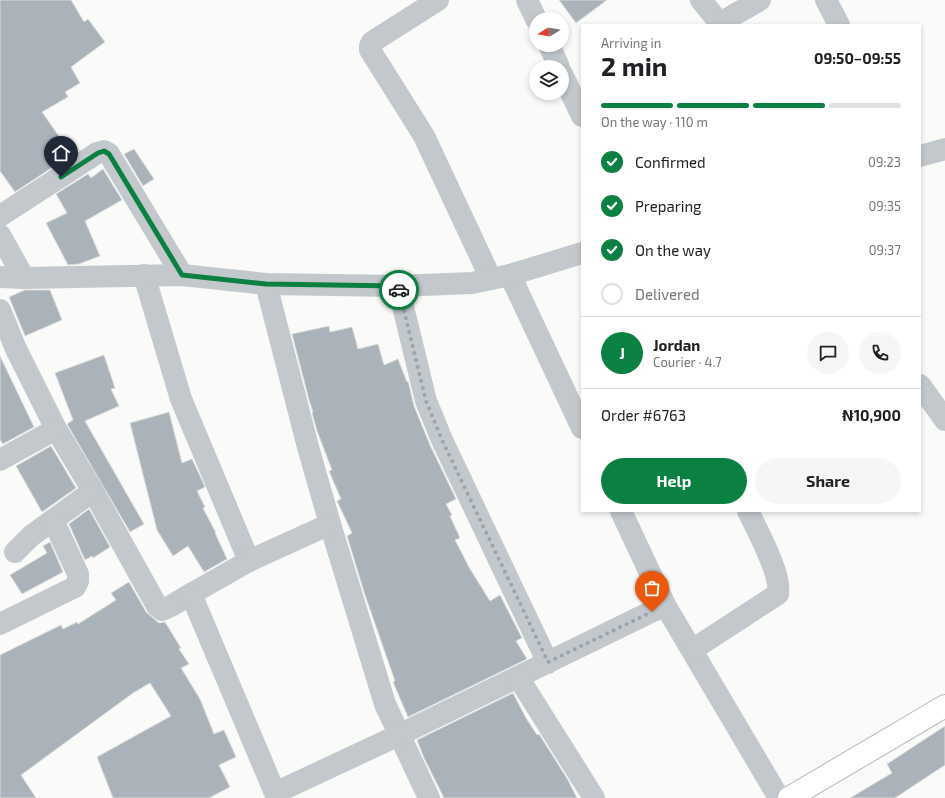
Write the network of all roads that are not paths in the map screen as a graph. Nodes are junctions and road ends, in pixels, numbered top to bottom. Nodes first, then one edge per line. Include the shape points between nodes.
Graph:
1 (438, 0) edge
2 (527, 0) edge
3 (701, 0) edge
4 (760, 0) edge
5 (826, 0) edge
6 (533, 12) edge
7 (720, 24) edge
8 (838, 24) edge
9 (569, 89) edge
10 (581, 114) edge
11 (945, 149) edge
12 (921, 156) edge
13 (0, 216) edge
14 (0, 235) edge
15 (581, 253) edge
16 (144, 275) junction
17 (182, 275) junction
18 (0, 277) edge
19 (501, 277) junction
20 (24, 278) junction
21 (266, 284) junction
22 (398, 286) junction
23 (0, 310) edge
24 (921, 386) edge
25 (945, 420) edge
26 (581, 426) edge
27 (56, 429) junction
28 (0, 460) edge
29 (93, 491) junction
30 (621, 512) edge
31 (748, 512) edge
32 (53, 520) junction
33 (330, 524) junction
34 (15, 552) dead end
35 (249, 561) junction
36 (191, 594) junction
37 (666, 606) junction
38 (0, 624) edge
39 (692, 650) junction
40 (548, 662) junction
41 (518, 677) junction
42 (945, 706) edge
43 (399, 735) junction
44 (275, 795) edge
45 (429, 798) edge
46 (594, 798) edge
47 (779, 798) edge
48 (789, 798) edge

1 - 19 street via 372,42 370,50 424,136
2 - 6 street
3 - 7 street
4 - 7 street
5 - 8 street
9 - 10 street
11 - 12 street
13 - 17 street via 104,151 109,154
14 - 20 street
15 - 19 street
16 - 17 street
16 - 20 street
16 - 35 street via 180,399
17 - 21 street
18 - 20 street
19 - 22 street via 472,282
19 - 26 street
21 - 22 street
21 - 33 street
22 - 40 street via 426,401 442,440
23 - 27 street via 16,349
24 - 25 street
27 - 28 street
27 - 29 street
29 - 32 street
29 - 36 street via 157,606 162,610
30 - 37 street
31 - 39 street via 777,575 780,588 778,594
32 - 34 street
32 - 38 street via 78,574 78,581 75,586
33 - 35 street
33 - 43 street via 384,704
35 - 36 street
36 - 44 street
37 - 39 street
37 - 40 street
39 - 47 street
40 - 41 street
41 - 43 street
41 - 46 street
42 - 48 street
43 - 44 street
43 - 45 street

